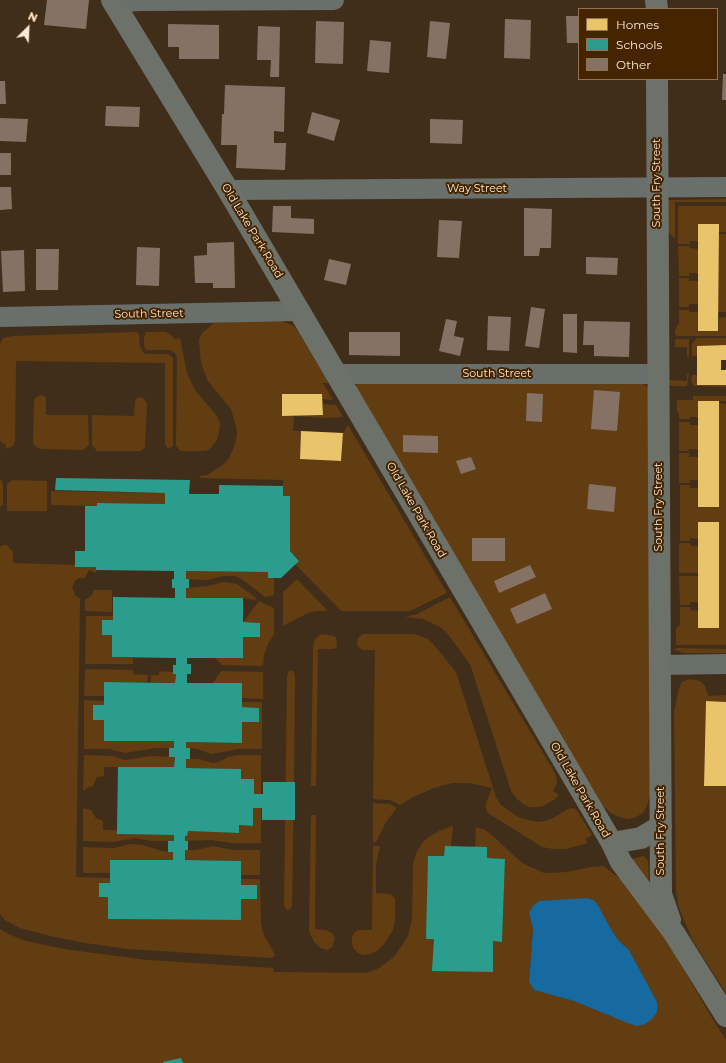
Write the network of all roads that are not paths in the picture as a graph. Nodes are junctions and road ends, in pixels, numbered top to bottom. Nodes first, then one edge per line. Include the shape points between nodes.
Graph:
1 (334, 0) edge
2 (113, 2) edge
3 (657, 80) edge
4 (657, 187) junction
5 (726, 187) edge
6 (228, 190) junction
7 (298, 311) junction
8 (0, 317) edge
9 (336, 374) junction
10 (658, 374) junction
11 (726, 664) edge
12 (660, 665) junction
13 (661, 826) junction
14 (612, 843) junction
15 (674, 933) junction
16 (726, 1016) edge

1 - 2 street
2 - 6 street, Old Lake Park Road
3 - 4 street, South Fry Street
4 - 5 street, Way Street
4 - 6 street, Way Street
4 - 10 street, South Fry Street
6 - 7 street, Old Lake Park Road
7 - 8 street, South Street
7 - 9 street, Old Lake Park Road
9 - 10 street, South Street
9 - 14 street, Old Lake Park Road
10 - 12 street, South Fry Street
11 - 12 street
12 - 13 street, South Fry Street
13 - 14 street via 641,838
13 - 15 street, South Fry Street via 661,894
14 - 15 street, Old Lake Park Road via 621,862
15 - 16 street, Old Lake Park Road

